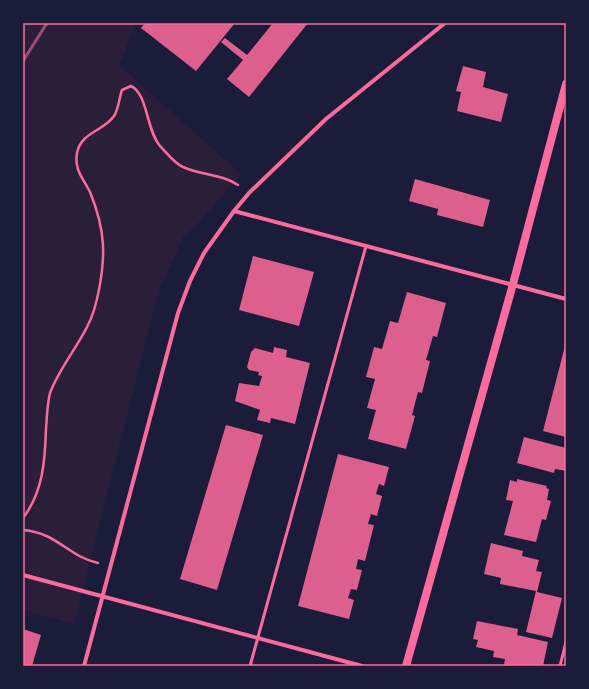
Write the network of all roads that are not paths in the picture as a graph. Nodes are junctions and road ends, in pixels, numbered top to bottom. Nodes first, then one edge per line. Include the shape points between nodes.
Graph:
1 (446, 23) edge
2 (566, 84) edge
3 (234, 211) junction
4 (366, 246) junction
5 (512, 284) junction
6 (566, 299) edge
7 (23, 575) edge
8 (103, 597) junction
9 (258, 638) junction
10 (566, 642) edge
11 (84, 666) edge
12 (250, 666) edge
13 (362, 666) edge
14 (406, 666) edge
15 (560, 666) edge

1 - 3 street via 326,119 249,193
2 - 5 main road
3 - 4 street
3 - 8 street via 204,253 178,313
4 - 5 street
4 - 9 lane
5 - 6 street
5 - 14 main road
7 - 8 street
8 - 9 street
8 - 11 street
9 - 12 lane
9 - 13 street
10 - 15 lane

